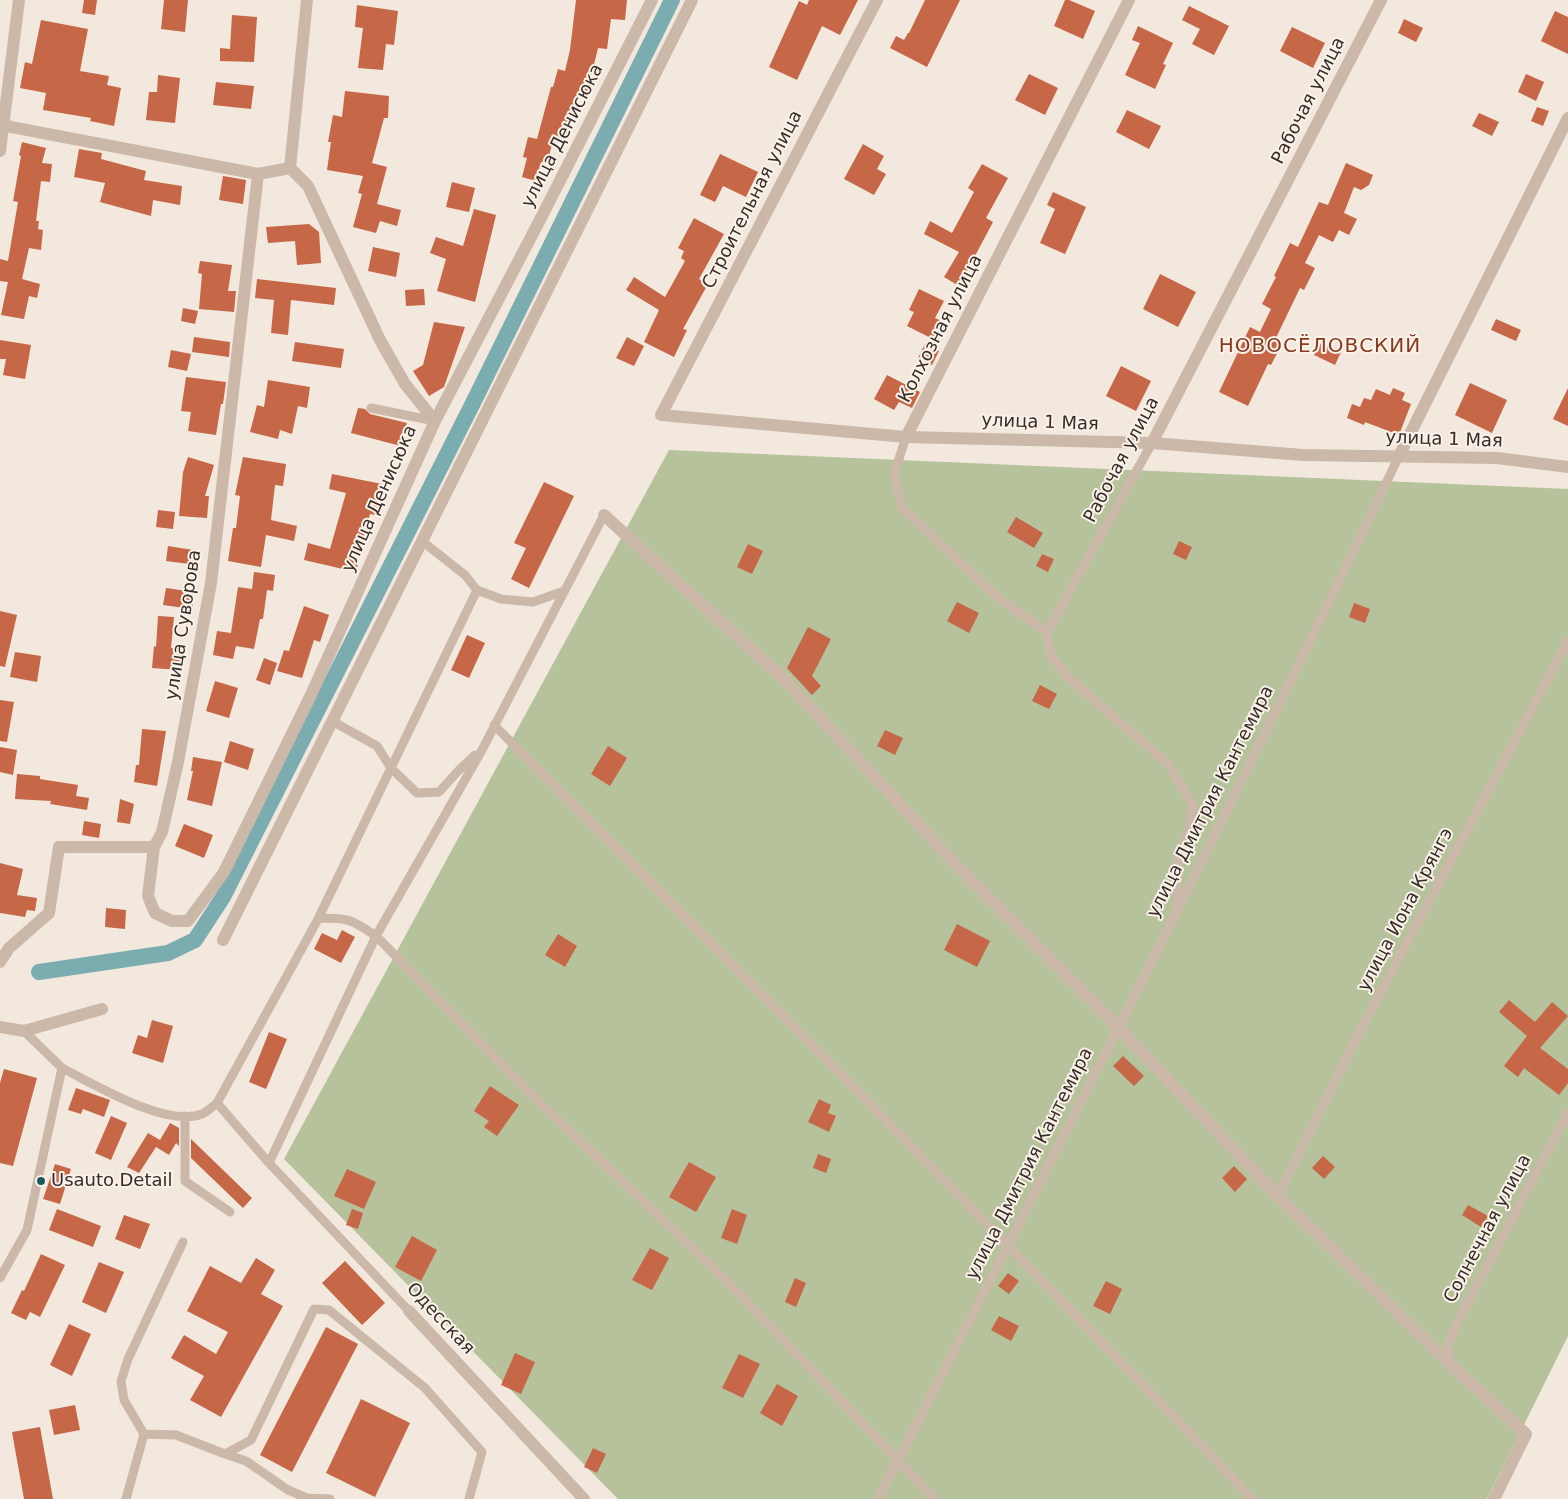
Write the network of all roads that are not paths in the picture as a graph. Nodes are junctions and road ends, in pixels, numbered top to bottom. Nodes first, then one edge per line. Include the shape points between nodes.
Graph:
1 (20, 0) edge
2 (307, 0) edge
3 (652, 0) edge
4 (692, 0) edge
5 (876, 0) edge
6 (1129, 0) edge
7 (1381, 0) edge
8 (1568, 118) edge
9 (2, 125) edge
10 (0, 151) edge
11 (290, 168) junction
12 (258, 174) junction
13 (372, 408) dead end
14 (661, 415) joint
15 (435, 420) junction
16 (906, 437) junction
17 (1152, 443) junction
18 (1399, 456) junction
19 (1568, 467) edge
20 (604, 515) joint
21 (422, 541) junction
22 (477, 590) junction
23 (564, 591) junction
24 (1047, 632) junction
25 (1568, 641) edge
26 (332, 721) junction
27 (494, 726) junction
28 (482, 750) junction
29 (391, 768) junction
30 (154, 847) junction
31 (1176, 911) junction
32 (319, 918) junction
33 (376, 936) junction
34 (223, 940) dead end
35 (0, 962) edge
36 (102, 1009) dead end
37 (1, 1025) edge
38 (1118, 1027) junction
39 (24, 1031) junction
40 (62, 1068) junction
41 (217, 1103) junction
42 (1568, 1113) edge
43 (185, 1116) junction
44 (269, 1163) junction
45 (1278, 1196) junction
46 (230, 1212) dead end
47 (183, 1242) dead end
48 (1008, 1247) junction
49 (0, 1278) edge
50 (409, 1311) joint
51 (1450, 1364) junction
52 (144, 1434) junction
53 (225, 1454) junction
54 (899, 1459) junction
55 (126, 1499) edge
56 (330, 1499) edge
57 (469, 1499) edge
58 (584, 1499) edge
59 (878, 1499) edge
60 (935, 1499) edge
61 (1252, 1499) edge
62 (1494, 1499) edge

1 - 9 street
2 - 11 street
3 - 15 street, улица Денисюка
4 - 21 street
5 - 14 street, Строительная улица
6 - 16 street, Колхозная улица
7 - 17 street, Рабочая улица
8 - 18 street, улица Дмитрия Кантемира
9 - 10 street
9 - 12 street
11 - 12 street
11 - 15 street via 308,186 380,340 405,384
12 - 30 street, улица Суворова via 211,584 178,762 162,832
13 - 15 lane
14 - 16 street, улица 1 Мая
15 - 30 street, улица Денисюка via 310,697 224,872 188,921 172,921 156,913 148,896
16 - 17 street, улица 1 Мая
16 - 24 lane, Колхозная улица via 894,474 902,508 1002,601
17 - 18 street, улица 1 Мая via 1303,455
17 - 24 lane, Рабочая улица
18 - 19 street, улица 1 Мая via 1497,458
18 - 31 lane, улица Дмитрия Кантемира
20 - 23 lane
20 - 38 street via 785,680 957,866
21 - 22 lane via 465,575
21 - 26 street
22 - 23 lane via 501,598 533,602
22 - 29 lane
23 - 27 lane
24 - 31 lane via 1050,656 1069,678 1168,764 1193,805 1189,830 1178,858
25 - 45 lane, улица Иона Крянгэ via 1360,1031
26 - 29 lane via 377,746
26 - 34 street
27 - 28 lane
27 - 48 lane via 845,1078
28 - 29 lane via 439,792 417,793
28 - 33 lane
29 - 32 lane
30 - 35 street via 59,847 49,913 9,948
31 - 38 lane, улица Дмитрия Кантемира
32 - 33 lane via 344,918
32 - 41 lane
33 - 44 lane
33 - 54 lane via 531,1094 728,1282
36 - 39 street
37 - 39 street
38 - 45 street
38 - 48 lane, улица Дмитрия Кантемира
39 - 40 lane
40 - 43 lane via 130,1102 176,1117
40 - 49 lane via 27,1230
41 - 43 lane via 202,1114
41 - 44 lane, Одесская
42 - 51 lane, Солнечная улица via 1459,1319 1448,1345
43 - 46 lane via 185,1181
44 - 50 lane, Одесская
45 - 51 street
47 - 52 lane via 128,1359 121,1381 124,1400
48 - 54 lane, улица Дмитрия Кантемира
48 - 61 lane
50 - 58 street, Одесская
51 - 62 street via 1526,1434
52 - 53 lane via 176,1434
52 - 55 lane
53 - 56 lane via 246,1460 294,1493 307,1498
53 - 57 lane via 251,1440 314,1309 329,1310 424,1388 482,1452
54 - 59 lane, улица Дмитрия Кантемира
54 - 60 lane

